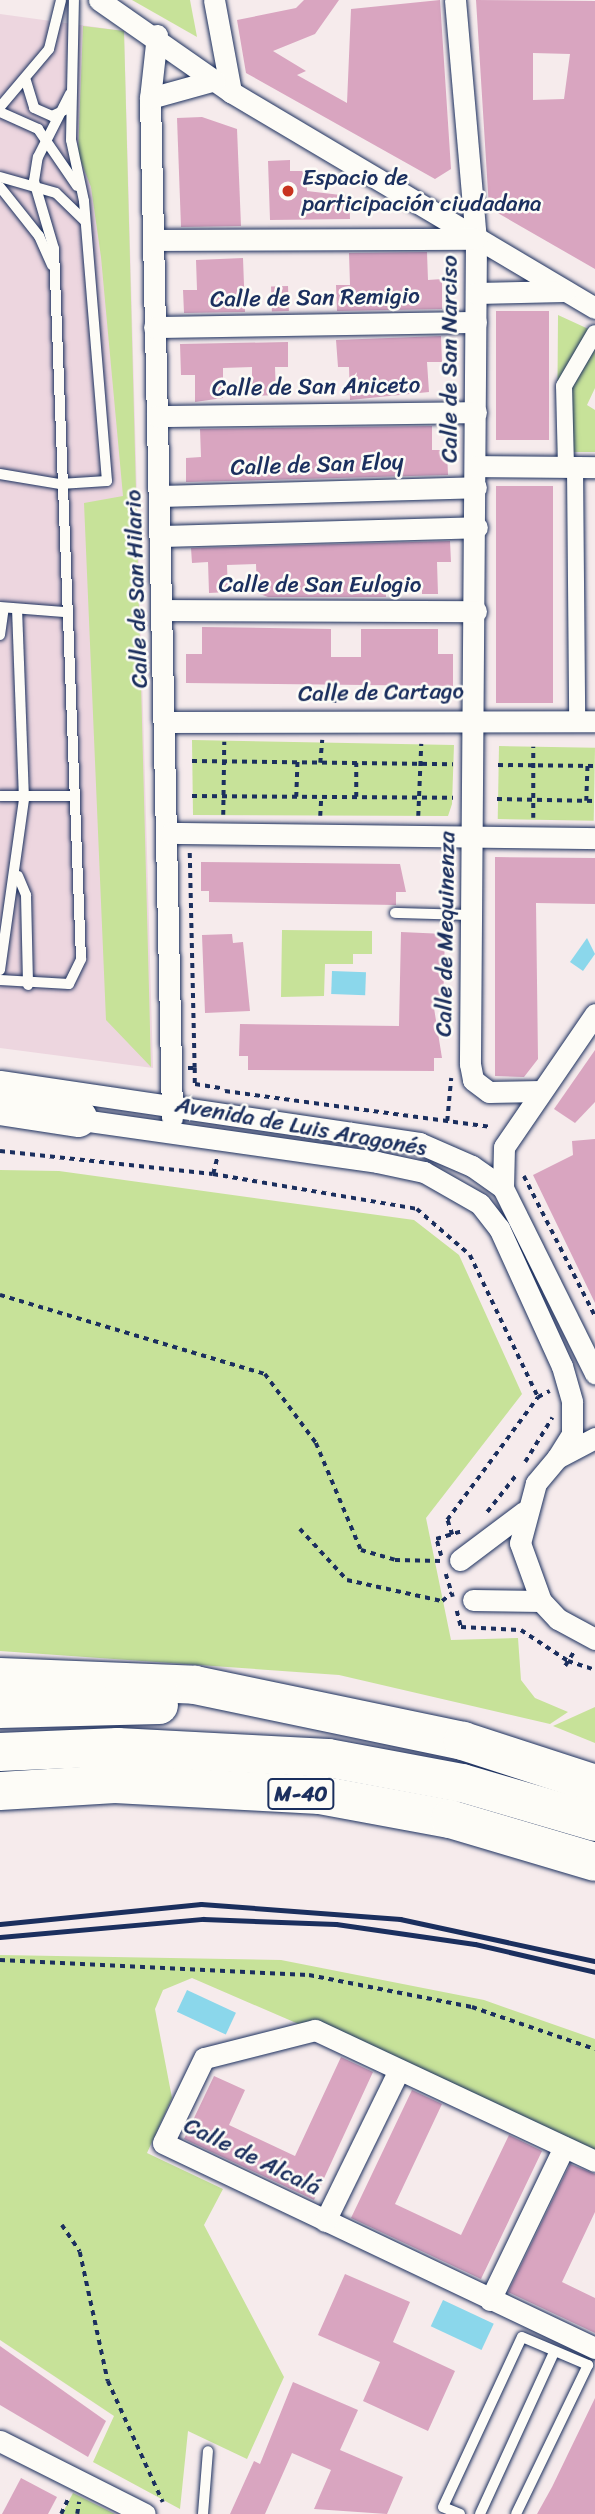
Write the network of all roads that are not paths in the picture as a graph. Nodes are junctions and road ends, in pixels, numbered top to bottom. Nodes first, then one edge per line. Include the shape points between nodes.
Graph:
1 (61, 0) edge
2 (74, 0) edge
3 (99, 0) edge
4 (214, 0) edge
5 (455, 0) edge
6 (158, 35) junction
7 (26, 81) junction
8 (223, 86) junction
9 (71, 94) junction
10 (150, 98) junction
11 (0, 107) edge
12 (67, 108) junction
13 (0, 112) edge
14 (47, 142) junction
15 (0, 177) edge
16 (35, 186) junction
17 (0, 187) edge
18 (84, 201) junction
19 (87, 229) junction
20 (476, 239) junction
21 (153, 240) junction
22 (55, 271) junction
23 (565, 291) junction
24 (476, 293) junction
25 (595, 308) edge
26 (476, 322) junction
27 (154, 327) junction
28 (595, 333) edge
29 (476, 412) junction
30 (157, 416) junction
31 (579, 467) edge
32 (0, 474) edge
33 (476, 477) junction
34 (60, 484) junction
35 (160, 496) junction
36 (477, 527) junction
37 (162, 536) junction
38 (2, 608) edge
39 (17, 610) junction
40 (162, 610) junction
41 (64, 611) junction
42 (477, 611) junction
43 (0, 635) edge
44 (477, 718) junction
45 (586, 721) edge
46 (168, 722) junction
47 (0, 796) edge
48 (72, 796) junction
49 (24, 799) junction
50 (170, 833) junction
51 (474, 835) junction
52 (595, 838) edge
53 (18, 876) junction
54 (395, 913) dead end
55 (472, 915) junction
56 (0, 970) edge
57 (0, 980) edge
58 (28, 985) junction
59 (595, 1014) edge
60 (0, 1082) edge
61 (541, 1091) junction
62 (0, 1106) edge
63 (172, 1111) junction
64 (78, 1118) junction
65 (0, 1121) edge
66 (152, 1129) junction
67 (189, 1135) junction
68 (503, 1188) junction
69 (595, 1373) edge
70 (595, 1438) edge
71 (557, 1458) junction
72 (524, 1512) junction
73 (452, 1561) road end
74 (473, 1600) dead end
75 (541, 1601) junction
76 (595, 1639) edge
77 (0, 1677) edge
78 (273, 1703) junction
79 (0, 1709) edge
80 (0, 1752) edge
81 (595, 1784) edge
82 (0, 1791) edge
83 (595, 1822) edge
84 (595, 1862) edge
85 (398, 2070) junction
86 (564, 2147) junction
87 (595, 2161) edge
88 (325, 2221) junction
89 (490, 2300) junction
90 (595, 2348) edge
91 (554, 2352) junction
92 (0, 2441) edge
93 (208, 2451) dead end
94 (145, 2514) edge
95 (203, 2514) edge
96 (460, 2514) edge
97 (480, 2514) edge
98 (516, 2514) edge

1 - 7 lane via 52,43
2 - 9 lane
3 - 6 street
4 - 8 street
5 - 20 street, Calle de San Narciso
6 - 8 street
6 - 10 street, Calle de San Hilario
7 - 11 lane
7 - 12 lane via 28,98 39,111 52,116
8 - 10 street
8 - 20 street
9 - 12 lane
9 - 18 lane via 72,153
10 - 21 street, Calle de San Hilario
12 - 14 lane
13 - 14 lane via 28,122
14 - 16 lane
14 - 18 lane
15 - 16 lane
16 - 19 lane via 72,204
16 - 22 lane via 52,238
17 - 22 lane via 39,236
18 - 19 lane
19 - 34 lane via 107,481
20 - 21 street
20 - 23 street
20 - 24 street, Calle de San Narciso
21 - 27 street, Calle de San Hilario
22 - 34 lane
23 - 24 street
23 - 25 street
24 - 26 street, Calle de San Narciso
26 - 27 street, Calle de San Remigio
26 - 29 street, Calle de San Narciso
27 - 30 street, Calle de San Hilario
28 - 31 street via 565,386
29 - 30 street, Calle de San Aniceto
29 - 33 street, Calle de San Narciso
30 - 35 street, Calle de San Hilario
31 - 33 street, Calle de San Eloy
31 - 45 street
32 - 34 lane
33 - 35 street, Calle de San Eloy
33 - 36 street, Calle de San Narciso
34 - 41 lane
35 - 37 street, Calle de San Hilario
36 - 37 street
36 - 42 street, Calle de San Narciso
37 - 40 street, Calle de San Hilario
38 - 39 lane
38 - 43 lane
39 - 41 lane
39 - 49 lane
40 - 42 street, Calle de San Eulogio
40 - 46 street, Calle de San Hilario
41 - 48 lane
42 - 44 street, Calle de San Narciso
44 - 45 street, Calle de Cartago
44 - 46 street, Calle de Cartago
44 - 51 street, Calle de Mequinenza
46 - 50 street, Calle de San Hilario
47 - 49 lane
48 - 49 lane
48 - 58 lane via 81,959 69,984
49 - 53 lane
50 - 51 street
50 - 63 street, Calle de San Hilario
51 - 52 street
51 - 55 street, Calle de Mequinenza
53 - 56 lane
53 - 58 lane via 26,895
54 - 55 lane
55 - 61 street, Calle de Mequinenza via 473,1080 489,1092
57 - 58 lane
59 - 61 street
60 - 63 street, Avenida de Luis Aragonés
61 - 68 street via 504,1147
62 - 64 highway
63 - 66 street
63 - 67 street
63 - 68 street, Avenida de Luis Aragonés via 419,1143 472,1166
64 - 65 street, Avenida de Luis Aragonés
64 - 66 street, Avenida de Luis Aragonés
66 - 67 street, Avenida de Luis Aragonés
67 - 71 street, Avenida de Luis Aragonés via 377,1162 449,1183 480,1204 499,1228 559,1386 572,1434
68 - 69 street
70 - 71 street
71 - 72 street via 536,1483
72 - 73 street
72 - 75 street via 522,1559
74 - 75 street
75 - 76 street via 558,1619
77 - 78 highway via 195,1685
78 - 79 highway
78 - 81 highway via 463,1741
80 - 83 highway, M-40 via 118,1747 328,1758 462,1783
82 - 84 highway, M-40 via 115,1784 320,1795 450,1819
85 - 86 street, Calle de Alcalá
85 - 88 street, Calle de Alcalá
85 - 88 street, Calle de Alcalá via 315,2031 204,2058 163,2143
86 - 87 street, Calle de Alcalá
86 - 89 street
88 - 89 street, Calle de Alcalá
89 - 90 street, Calle de Alcalá
91 - 96 lane via 522,2337 443,2507
91 - 97 lane
91 - 98 lane via 587,2365
92 - 94 street
93 - 95 lane

